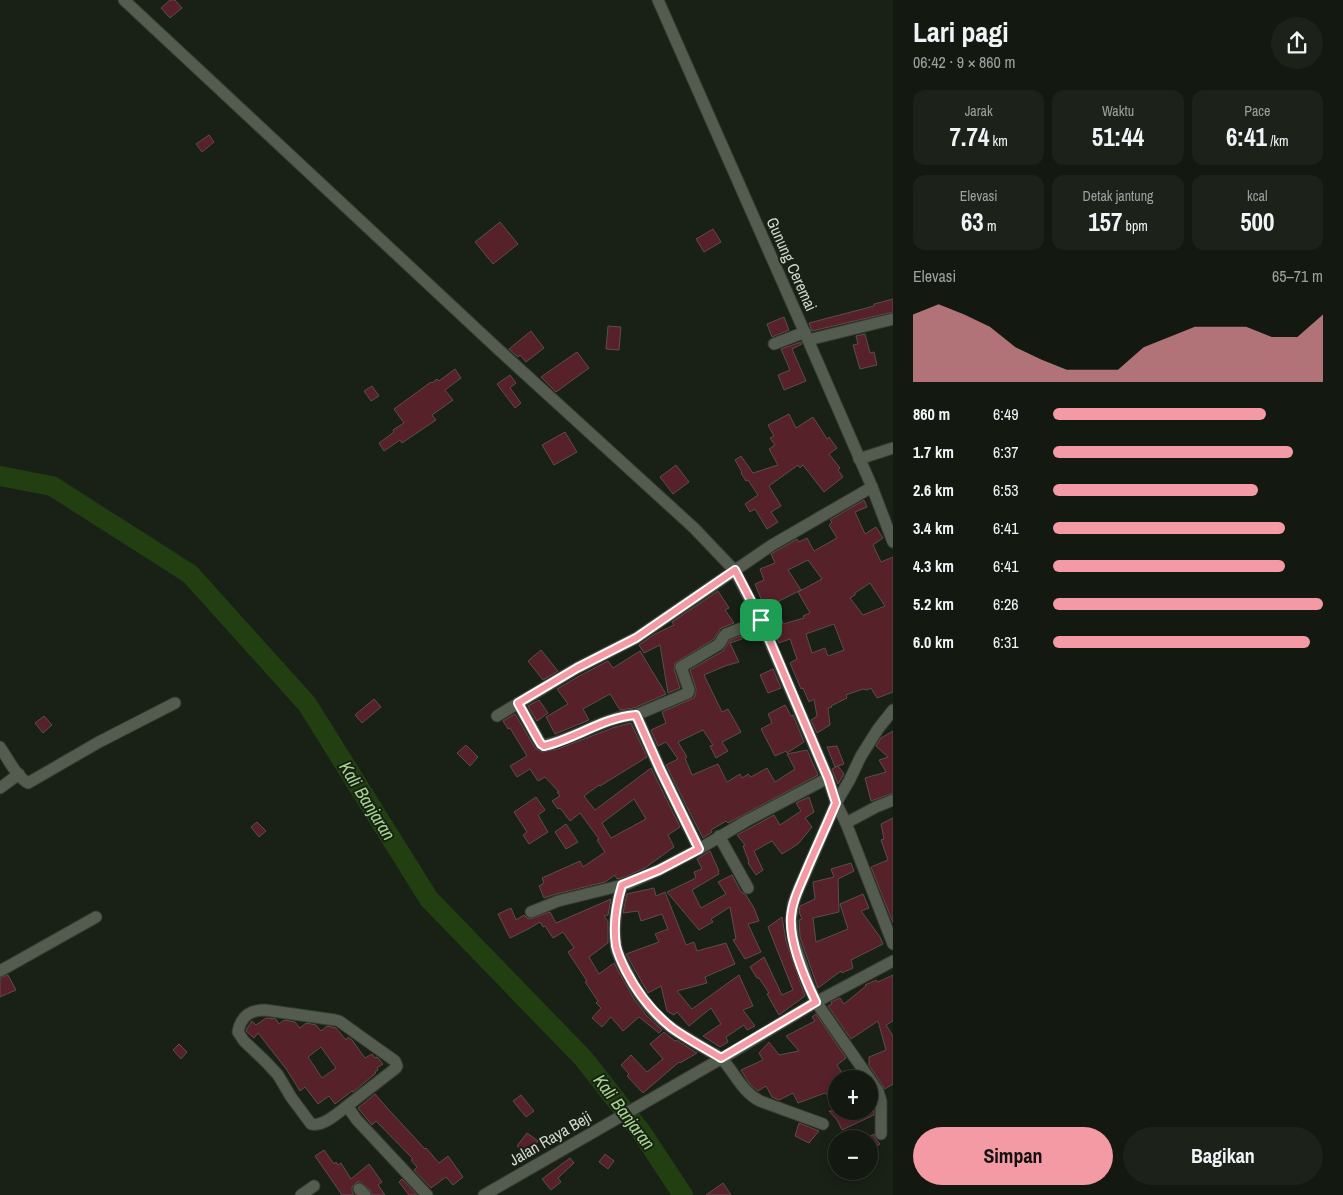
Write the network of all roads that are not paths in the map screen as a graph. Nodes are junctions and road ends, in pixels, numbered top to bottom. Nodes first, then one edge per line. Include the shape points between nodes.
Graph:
1 (124, 0) edge
2 (658, 0) edge
3 (893, 319) edge
4 (806, 336) junction
5 (774, 344) dead end
6 (893, 448) edge
7 (860, 459) junction
8 (872, 487) junction
9 (893, 542) edge
10 (735, 570) junction
11 (761, 620) junction
12 (174, 703) dead end
13 (518, 703) junction
14 (893, 710) edge
15 (636, 715) junction
16 (496, 716) dead end
17 (0, 748) edge
18 (19, 774) junction
19 (828, 778) junction
20 (0, 788) edge
21 (893, 800) edge
22 (838, 807) junction
23 (846, 824) junction
24 (719, 836) junction
25 (699, 849) junction
26 (622, 885) junction
27 (748, 888) dead end
28 (531, 912) dead end
29 (96, 917) dead end
30 (893, 944) edge
31 (893, 961) edge
32 (0, 971) edge
33 (816, 1002) junction
34 (721, 1058) junction
35 (347, 1106) junction
36 (823, 1124) dead end
37 (881, 1134) dead end
38 (314, 1186) dead end
39 (301, 1195) edge
40 (427, 1195) edge
41 (484, 1195) edge

1 - 10 street via 498,350 694,528
2 - 4 street, Gunung Ceremai
3 - 4 street
4 - 5 street
4 - 7 street, Gunung Ceremai
6 - 7 street
7 - 8 street, Gunung Ceremai
8 - 9 street, Gunung Ceremai
8 - 10 street
10 - 11 street
10 - 13 street via 636,638
11 - 15 street via 726,634 718,645 681,666 688,693
11 - 19 street
12 - 18 street via 31,782 26,782
13 - 15 street via 544,746 600,724
13 - 16 street
14 - 22 street via 861,756
15 - 25 street
17 - 18 street
18 - 20 street
19 - 22 street
19 - 24 street
21 - 23 street
22 - 23 street
22 - 33 street via 799,888 791,919 793,940
23 - 30 street
24 - 25 street
24 - 27 street
25 - 26 street
26 - 28 street
26 - 34 street via 616,904 616,946 634,986 641,998 674,1030
29 - 32 street
31 - 33 street, Jalan Raya Beji
33 - 34 street, Jalan Raya Beji
33 - 37 street via 878,1091
34 - 36 street via 752,1098
34 - 41 street, Jalan Raya Beji
35 - 35 street via 396,1068 395,1061 339,1021 265,1010 245,1016 238,1032 278,1075 311,1124 323,1122
35 - 40 street
38 - 39 street

